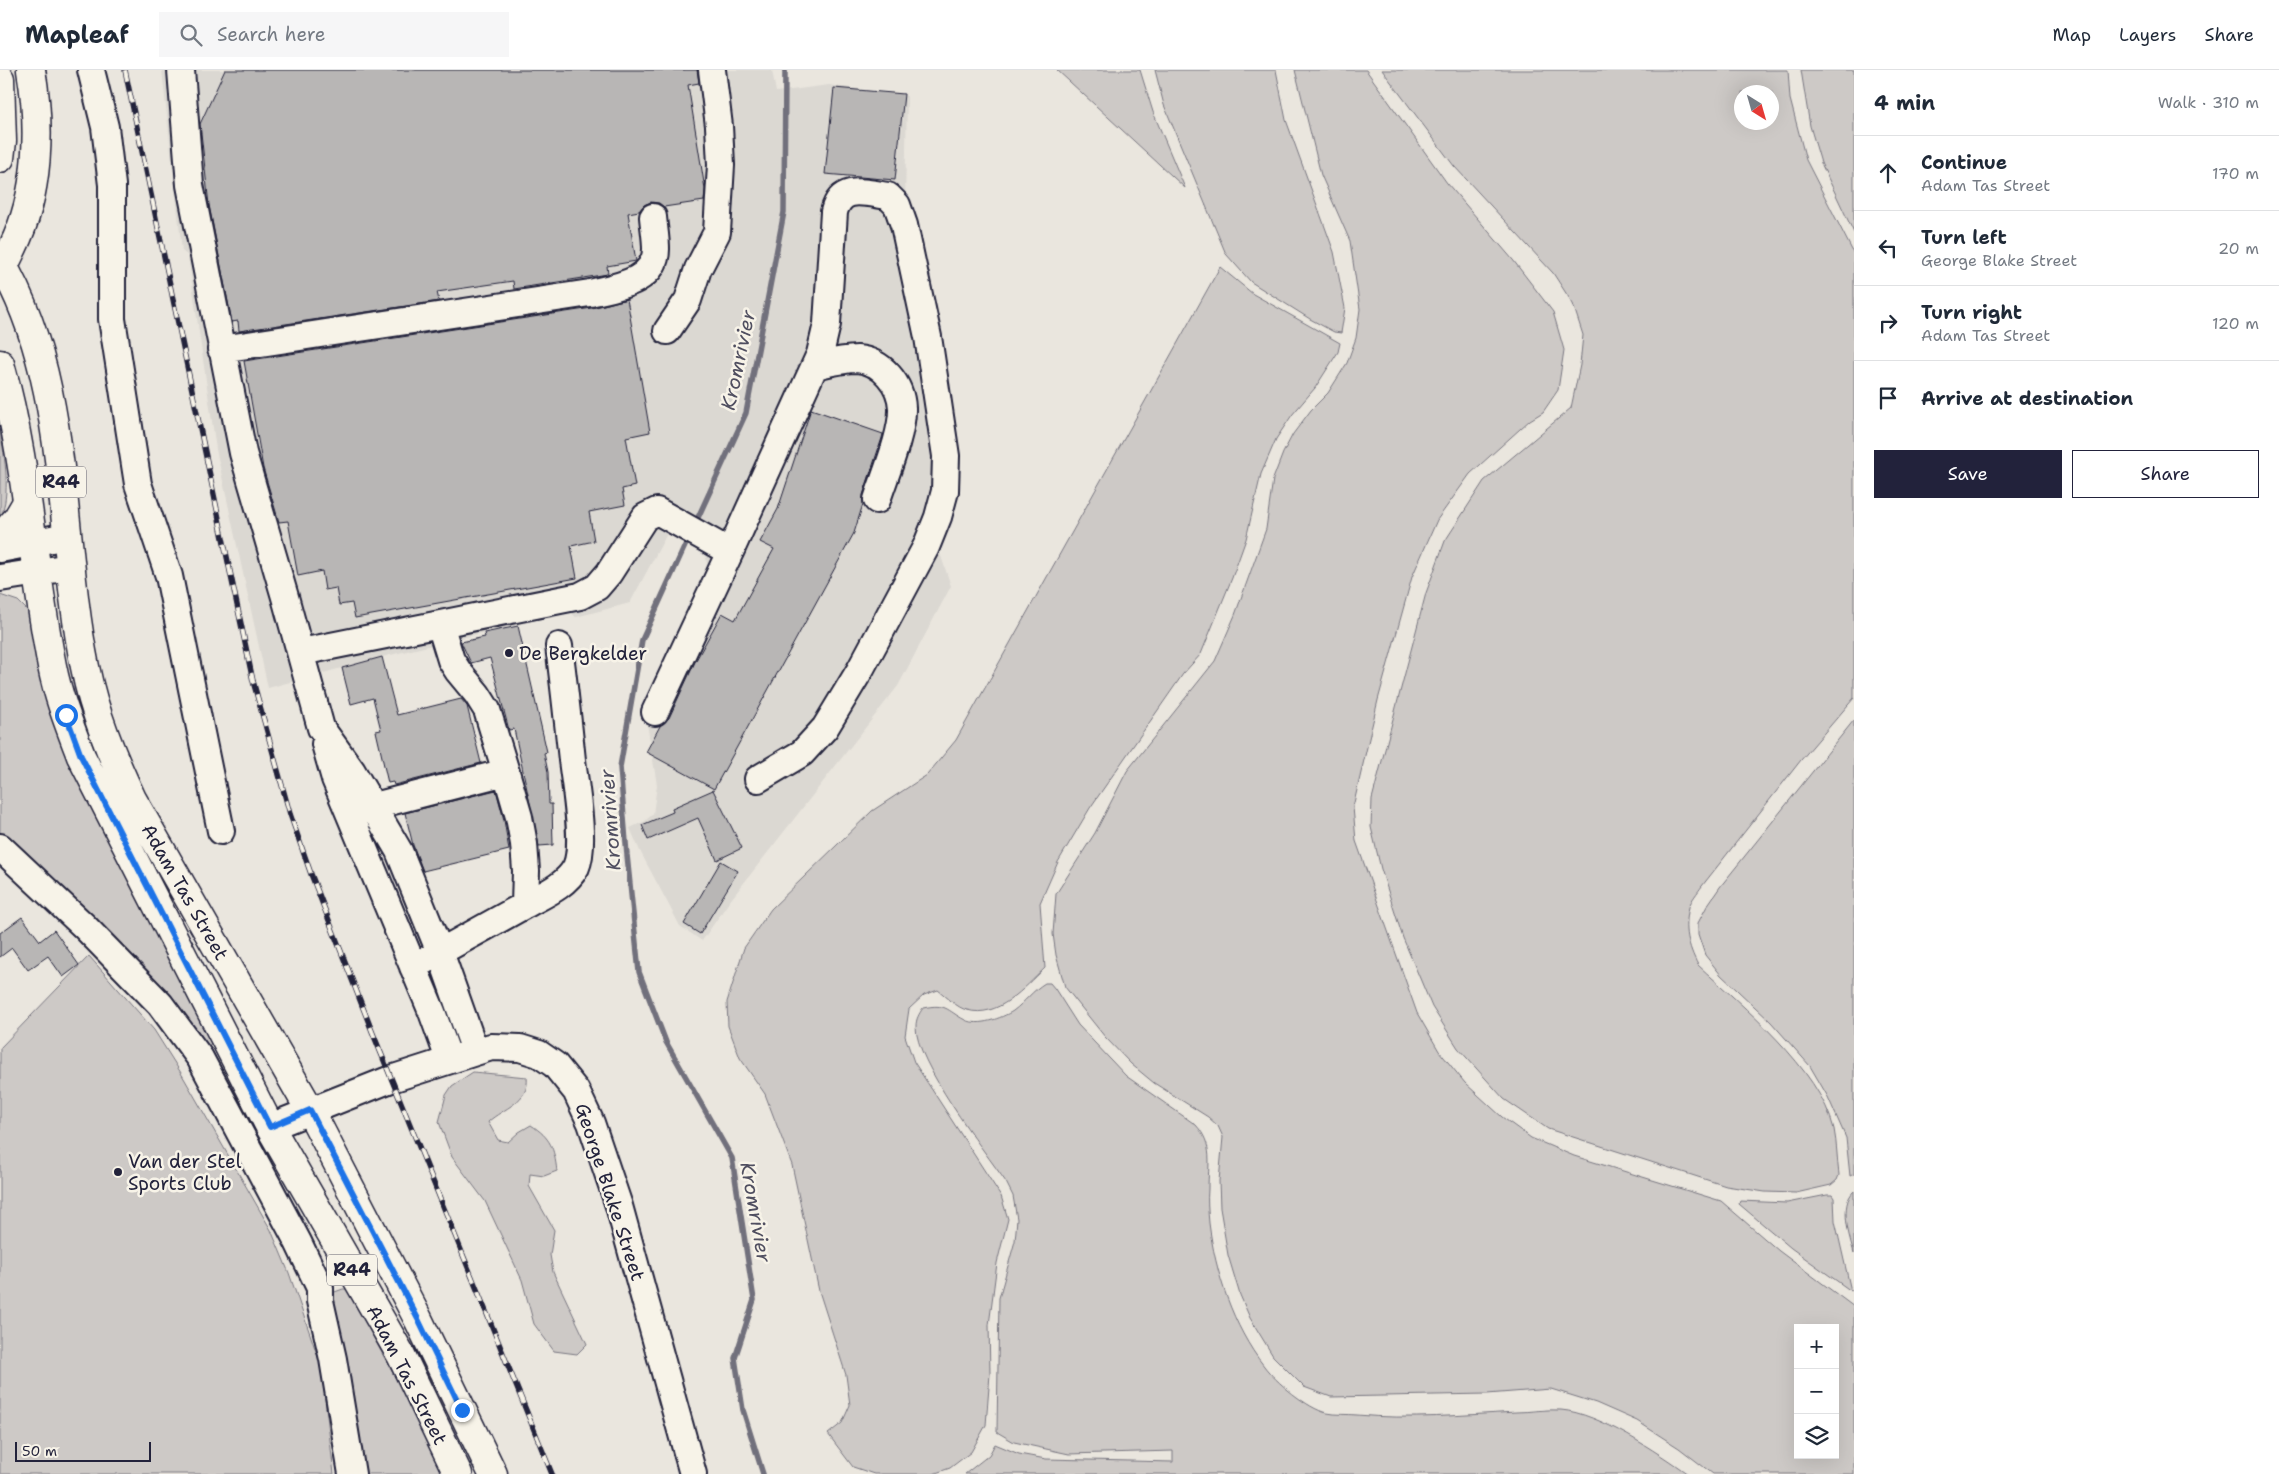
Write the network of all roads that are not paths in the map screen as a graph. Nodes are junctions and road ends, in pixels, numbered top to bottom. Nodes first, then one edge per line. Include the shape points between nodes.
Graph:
1 (31, 70) edge
2 (91, 70) edge
3 (181, 70) edge
4 (712, 70) edge
5 (0, 79) edge
6 (1, 112) edge
7 (0, 158) edge
8 (653, 217) dead end
9 (1, 266) edge
10 (667, 330) dead end
11 (222, 349) junction
12 (0, 364) edge
13 (815, 366) junction
14 (877, 500) dead end
15 (27, 502) junction
16 (66, 536) junction
17 (0, 538) edge
18 (32, 543) junction
19 (720, 546) junction
20 (0, 549) edge
21 (70, 566) junction
22 (37, 571) junction
23 (0, 578) edge
24 (440, 624) junction
25 (559, 646) dead end
26 (301, 652) junction
27 (655, 712) dead end
28 (321, 728) junction
29 (506, 772) junction
30 (758, 779) dead end
31 (374, 806) junction
32 (220, 831) dead end
33 (5, 862) edge
34 (524, 905) junction
35 (440, 952) junction
36 (413, 967) junction
37 (475, 1051) junction
38 (449, 1059) junction
39 (310, 1110) junction
40 (270, 1127) junction
41 (352, 1474) edge
42 (458, 1474) edge
43 (493, 1474) edge
44 (693, 1474) edge

1 - 9 main road, Adam Tas Street via 37,137 34,170 20,234
2 - 32 street via 105,127 112,185 112,327 138,484 169,576
3 - 11 street via 190,185
4 - 10 street via 721,165 717,232 698,269 688,300
5 - 6 main road
6 - 7 main road
8 - 11 street via 654,262 641,278 624,284 590,293
9 - 16 main road, Adam Tas Street / R44 via 23,307 43,370 56,438
11 - 26 street via 243,453
12 - 15 main road, Adam Tas Street / R44 via 10,400
13 - 14 street via 857,359 873,364 885,371 900,393 900,427
13 - 19 street
13 - 30 street via 827,324 837,202 847,193 854,192 888,196 897,205 904,225 928,337 946,456 945,490 926,547 825,728 802,753
15 - 17 main road
15 - 18 main road, Adam Tas Street / R44
16 - 18 street
16 - 21 main road, Adam Tas Street / R44
18 - 20 street
18 - 22 main road, Adam Tas Street / R44
19 - 24 street via 657,511 645,517 609,573 598,587 589,592
19 - 27 street
21 - 22 street
21 - 39 main road, Adam Tas Street / R44 via 85,666 109,748 132,798
22 - 23 street
22 - 40 main road, Adam Tas Street / R44 via 52,667 81,756
24 - 26 street
24 - 29 street via 458,672 487,710
25 - 34 street via 580,850 571,875 560,885
26 - 28 street
28 - 31 street
28 - 36 street via 335,779
29 - 31 street
29 - 34 street via 524,844
31 - 35 street via 399,851
33 - 41 street via 84,926 160,1004 200,1058 320,1288
34 - 35 street
35 - 36 street
35 - 37 street
36 - 38 street
37 - 38 street, George Blake Street
37 - 44 street, George Blake Street via 501,1046 539,1054 555,1065 576,1091 591,1123 618,1206
38 - 39 street, George Blake Street
39 - 40 street, George Blake Street
39 - 43 main road, Adam Tas Street / R44 via 418,1319
40 - 42 main road, Adam Tas Street / R44 via 401,1355

